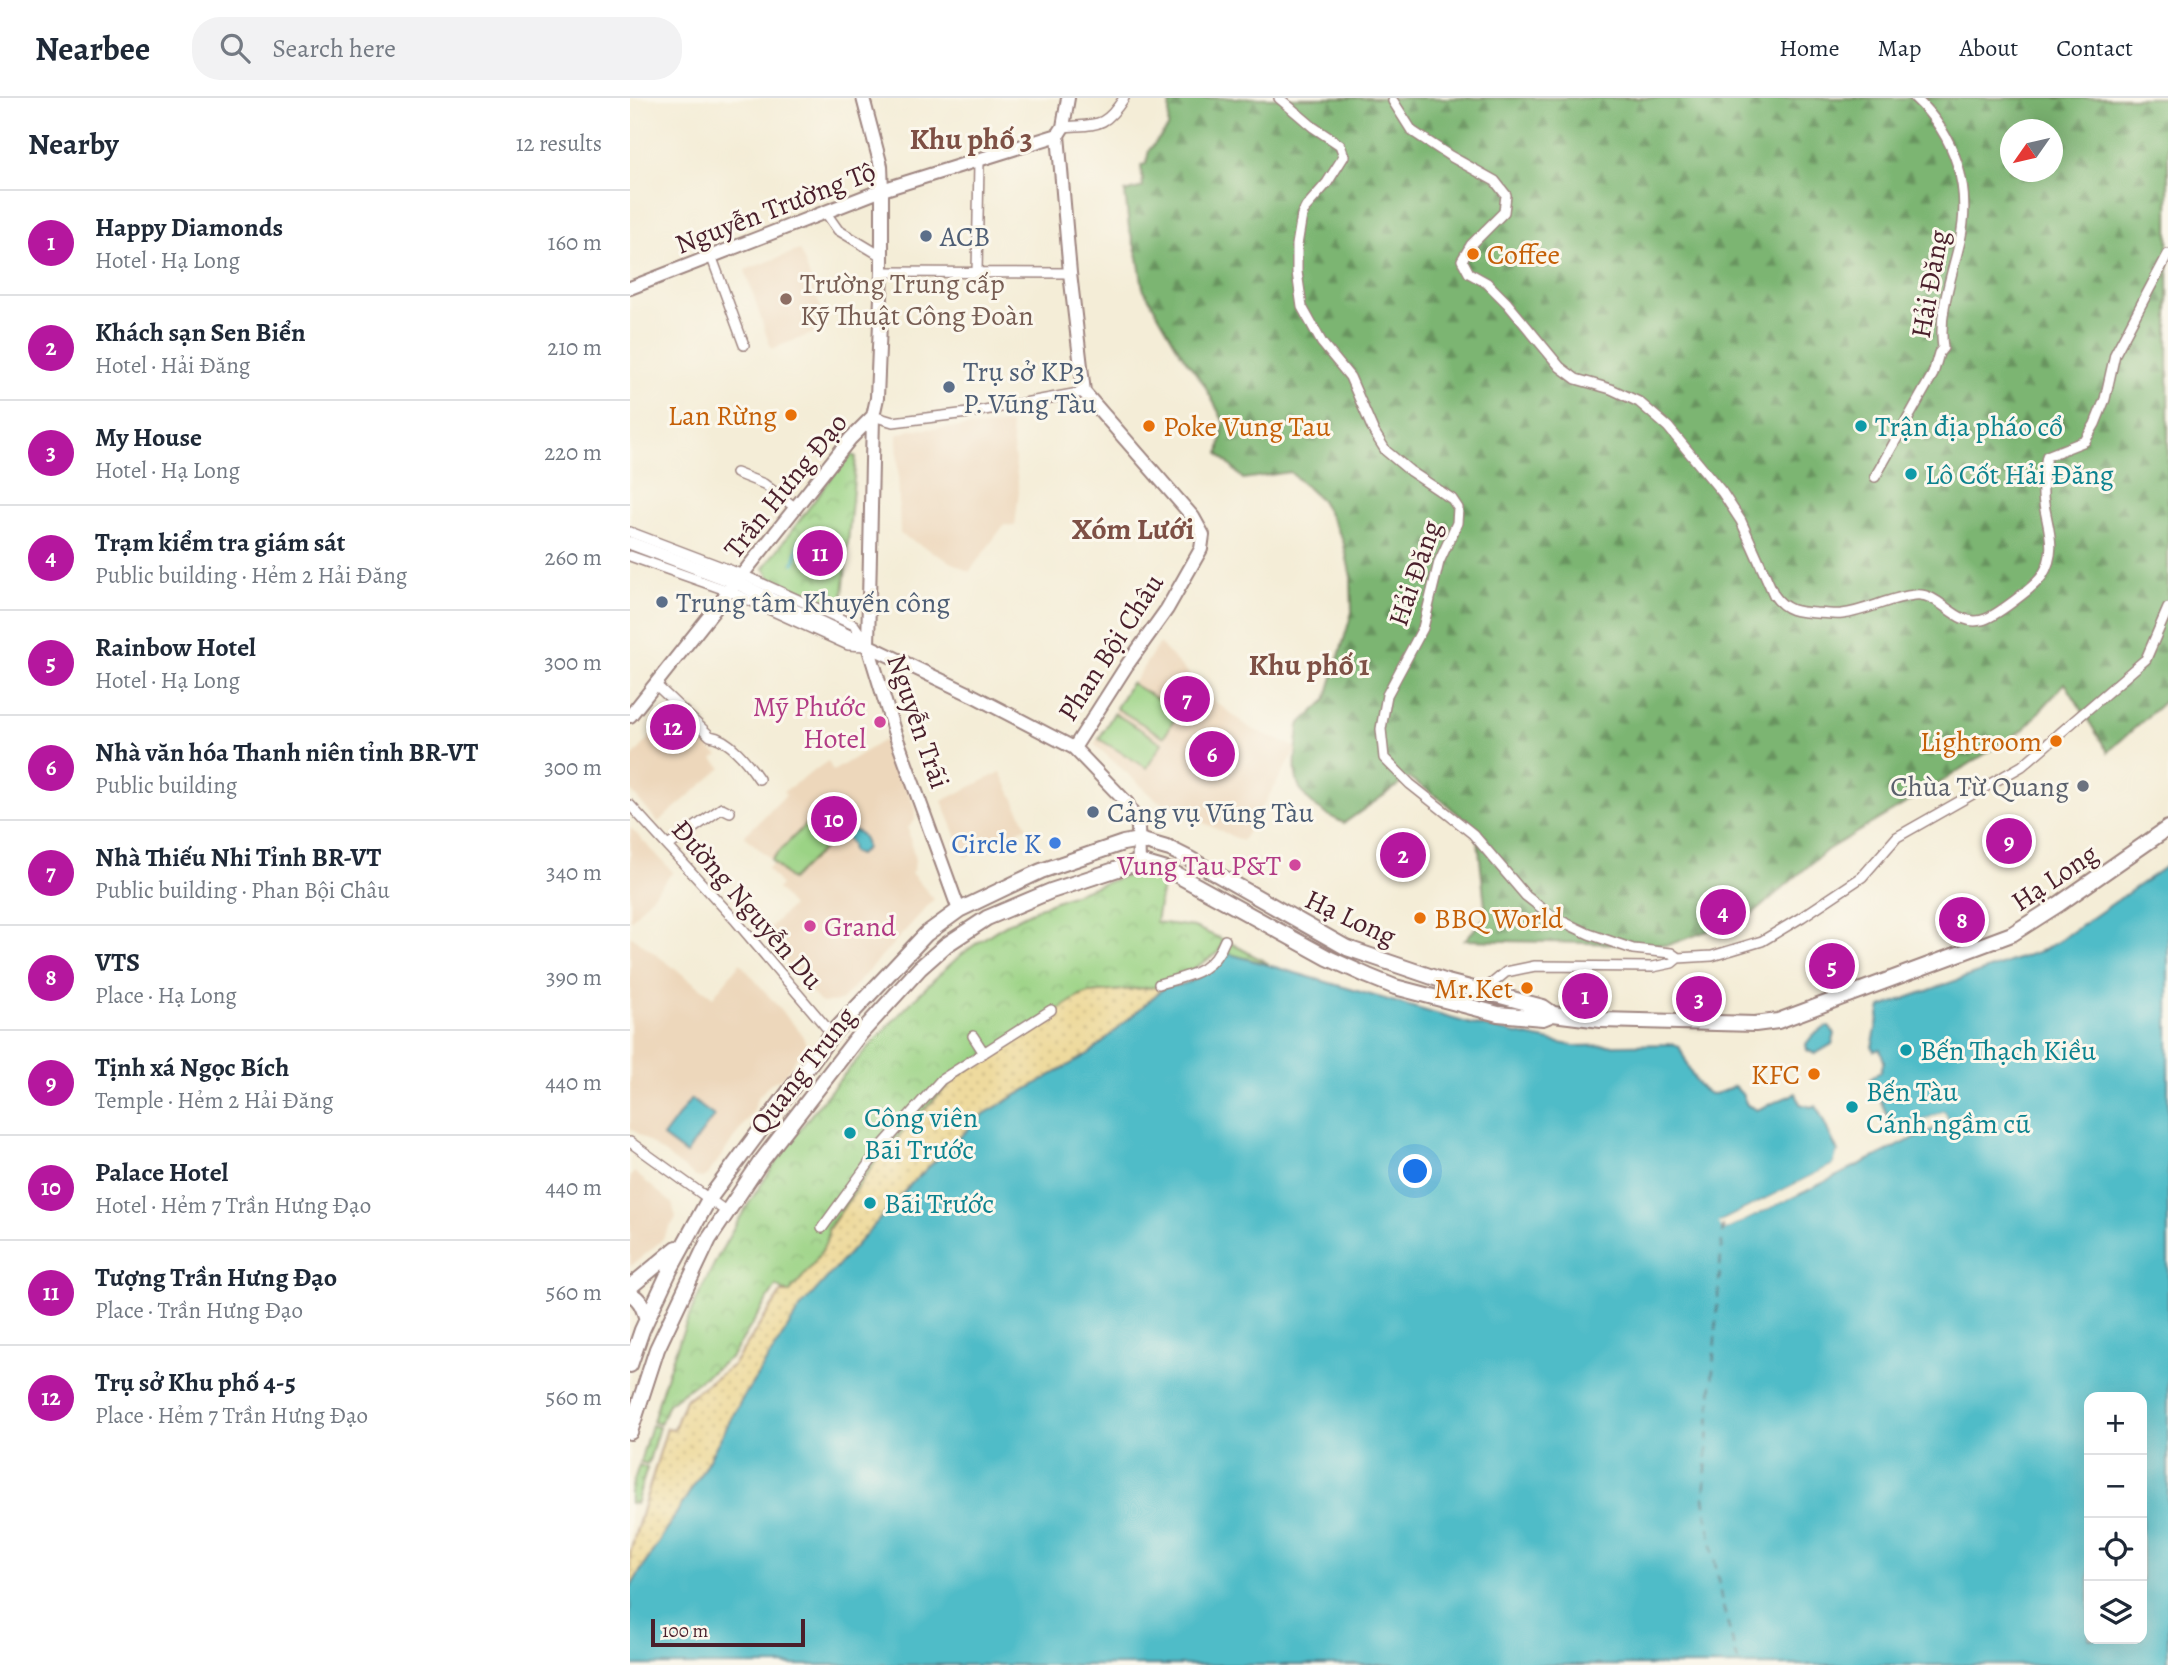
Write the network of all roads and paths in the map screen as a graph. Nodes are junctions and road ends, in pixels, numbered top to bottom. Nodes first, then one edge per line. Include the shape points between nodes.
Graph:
1 (863, 98) edge
2 (1068, 98) edge
3 (1124, 98) edge
4 (1279, 98) edge
5 (1915, 98) edge
6 (1393, 101) dead end
7 (1061, 131) junction
8 (979, 162) junction
9 (883, 190) junction
10 (826, 213) junction
11 (2168, 254) edge
12 (883, 257) junction
13 (712, 258) junction
14 (882, 271) junction
15 (977, 273) junction
16 (1070, 273) junction
17 (630, 288) edge
18 (744, 345) dead end
19 (1084, 392) junction
20 (873, 416) junction
21 (736, 473) dead end
22 (1875, 477) dead end
23 (796, 508) junction
24 (630, 532) edge
25 (630, 543) edge
26 (630, 556) edge
27 (736, 583) junction
28 (2168, 608) edge
29 (868, 646) junction
30 (655, 684) junction
31 (630, 716) edge
32 (1074, 748) junction
33 (759, 779) dead end
34 (630, 805) edge
35 (730, 812) dead end
36 (2168, 828) edge
37 (1139, 840) junction
38 (667, 846) junction
39 (1139, 862) junction
40 (959, 910) junction
41 (1225, 940) dead end
42 (1348, 948) junction
43 (1678, 958) junction
44 (1342, 964) junction
45 (1159, 984) dead end
46 (1483, 991) junction
47 (1477, 1008) junction
48 (1051, 1010) dead end
49 (1553, 1014) junction
50 (832, 1034) junction
51 (973, 1037) dead end
52 (984, 1053) junction
53 (630, 1143) edge
54 (709, 1199) junction
55 (727, 1212) junction
56 (822, 1228) dead end
57 (684, 1243) junction
58 (630, 1287) edge
59 (630, 1294) edge
60 (647, 1320) junction
61 (630, 1365) edge
62 (630, 1432) edge

1 - 9 main road, Nguyễn Trãi
2 - 7 main road
3 - 7 street via 1112,117 1101,124
4 - 43 street, Hải Đăng via 1340,145 1344,156 1302,215 1297,272 1305,316 1350,377 1386,451 1458,508 1423,628 1387,695 1381,729 1384,758 1473,834 1526,896 1553,917 1633,949 1671,953
5 - 22 street, Hải Đăng via 1939,123 1958,164 1964,219 1945,303 1943,348
6 - 11 street via 1412,131 1495,181 1506,195 1504,212 1462,260 1469,273 1487,283 1546,352 1576,379 1639,402 1668,427 1741,521 1780,604 1802,613 1842,614 1918,594 1935,599 1959,618 1982,621 2041,578 2052,535 2044,503 2047,456 2085,440 2095,424 2115,354
7 - 8 main road, Nguyễn Trường Tộ
7 - 16 main road
8 - 9 main road, Nguyễn Trường Tộ
8 - 15 street
9 - 10 main road, Nguyễn Trường Tộ
9 - 12 main road, Nguyễn Trãi
10 - 12 street via 838,230
10 - 13 main road, Nguyễn Trường Tộ
12 - 14 main road, Nguyễn Trãi
13 - 17 main road, Nguyễn Trường Tộ
13 - 18 street
14 - 15 street
14 - 20 main road, Nguyễn Trãi
15 - 16 street
16 - 19 main road
19 - 20 street via 893,422
19 - 32 main road, Phan Bội Châu via 1193,517 1203,535 1201,549 1167,609
20 - 23 main road, Trần Hưng Đạo
20 - 29 main road, Nguyễn Trãi
21 - 23 street via 764,484
23 - 27 main road, Trần Hưng Đạo
24 - 27 street
25 - 27 main road
26 - 27 street
27 - 29 main road
27 - 30 main road, Trần Hưng Đạo
28 - 43 street via 2146,659 2022,766 1897,836 1862,877 1762,941 1712,956
29 - 32 main road
29 - 40 main road, Nguyễn Trãi
30 - 31 main road, Trần Hưng Đạo
30 - 33 street via 699,727 740,755
32 - 37 main road via 1127,803
34 - 38 street, Đường Nguyễn Du
35 - 38 street via 722,808
36 - 49 main road, Hạ Long via 2012,934 1778,1021 1707,1025
37 - 39 main road
37 - 40 main road, Quang Trung via 1041,871
37 - 42 main road, Hạ Long via 1190,859
38 - 50 street, Đường Nguyễn Du
39 - 44 main road, Hạ Long via 1170,871
39 - 55 main road, Quang Trung via 987,918 932,956 860,1034
40 - 50 main road, Quang Trung via 913,946
41 - 45 street via 1218,958 1199,972
42 - 44 main road
42 - 46 main road, Hạ Long
43 - 46 street via 1653,967 1535,966 1506,972
44 - 47 main road, Hạ Long via 1395,987
46 - 47 main road
46 - 49 main road, Hạ Long via 1543,1007
47 - 49 main road, Hạ Long via 1533,1018
48 - 52 street
50 - 54 main road, Quang Trung
51 - 52 street
52 - 56 street via 941,1080 881,1147
53 - 54 street
54 - 55 street
54 - 57 main road, Quang Trung
55 - 62 main road, Quang Trung via 709,1239 657,1349
57 - 58 main road
57 - 60 main road, Quang Trung
59 - 60 main road via 641,1304
60 - 61 main road, Quang Trung

